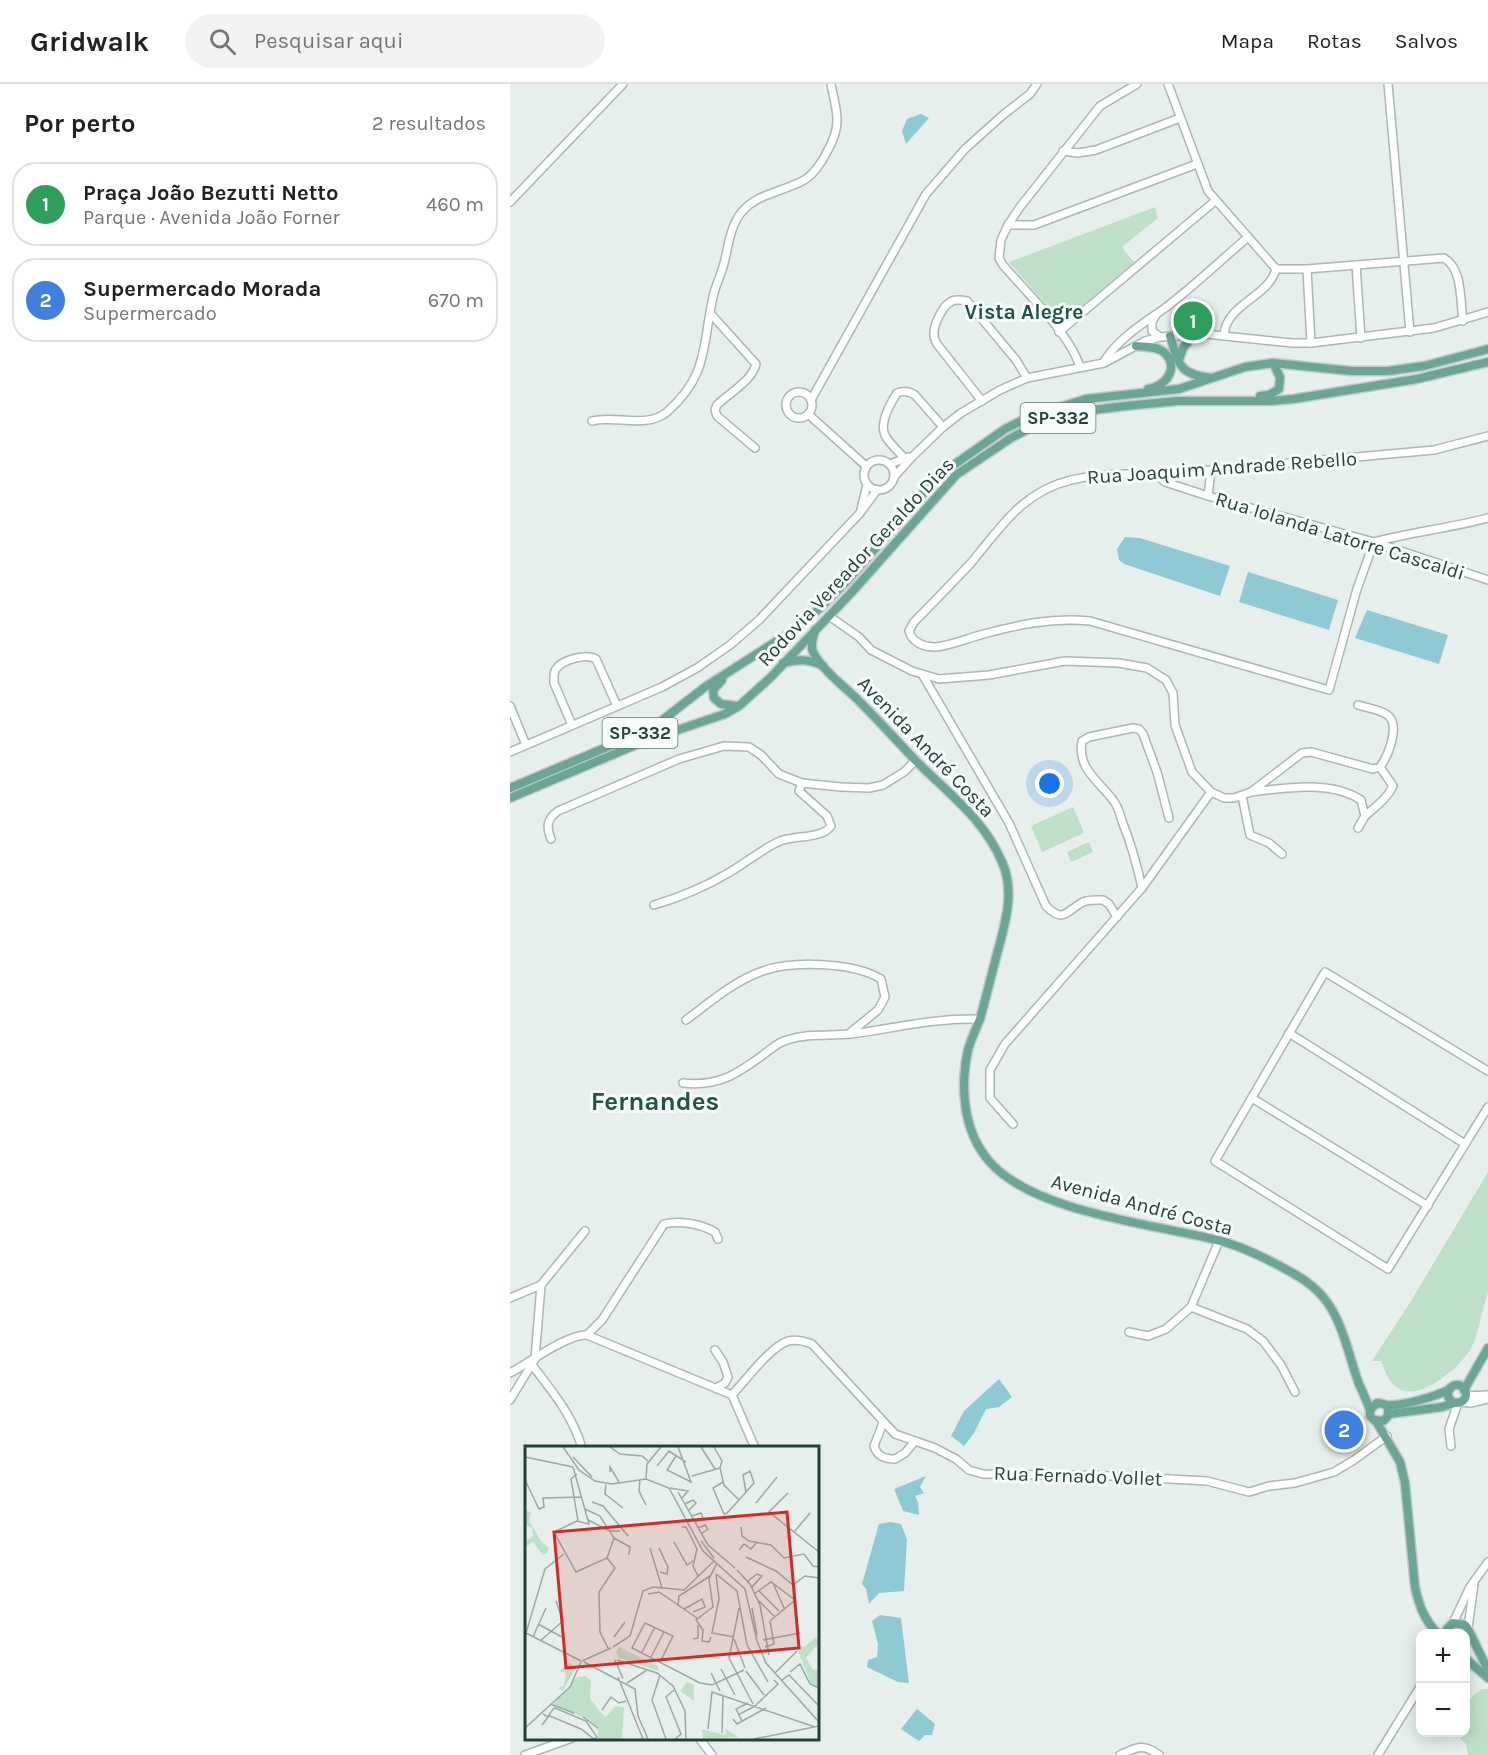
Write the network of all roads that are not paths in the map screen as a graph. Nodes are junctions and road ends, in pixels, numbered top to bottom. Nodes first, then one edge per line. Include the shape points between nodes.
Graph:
1 (623, 84) edge
2 (831, 84) edge
3 (1037, 84) edge
4 (1137, 84) edge
5 (1167, 84) edge
6 (1388, 84) edge
7 (1180, 118) junction
8 (1063, 151) junction
9 (1197, 164) junction
10 (1215, 201) junction
11 (510, 202) edge
12 (1008, 225) junction
13 (1247, 238) junction
14 (1404, 261) junction
15 (1356, 265) junction
16 (1276, 269) junction
17 (1307, 269) junction
18 (1488, 312) edge
19 (710, 313) junction
20 (1157, 313) junction
21 (1463, 321) junction
22 (1142, 325) junction
23 (1059, 332) junction
24 (1410, 332) junction
25 (1194, 334) junction
26 (1224, 335) junction
27 (1165, 336) junction
28 (1361, 338) junction
29 (1145, 341) junction
30 (1311, 343) junction
31 (1136, 346) junction
32 (1488, 349) edge
33 (1179, 360) junction
34 (1488, 362) edge
35 (1104, 363) junction
36 (1273, 363) junction
37 (1080, 367) junction
38 (1027, 378) junction
39 (1214, 379) junction
40 (818, 388) junction
41 (804, 393) junction
42 (1132, 395) junction
43 (811, 400) junction
44 (982, 401) junction
45 (1245, 401) junction
46 (808, 414) junction
47 (592, 421) dead end
48 (943, 427) junction
49 (1488, 436) edge
50 (755, 448) dead end
51 (908, 458) junction
52 (890, 464) junction
53 (866, 466) junction
54 (1211, 471) junction
55 (894, 477) junction
56 (1159, 477) junction
57 (867, 485) junction
58 (877, 490) junction
59 (1208, 496) junction
60 (860, 513) junction
61 (1488, 518) edge
62 (1374, 542) junction
63 (1488, 580) edge
64 (829, 616) junction
65 (815, 630) junction
66 (783, 664) junction
67 (825, 667) junction
68 (733, 668) junction
69 (922, 674) junction
70 (1358, 705) dead end
71 (510, 706) edge
72 (617, 706) junction
73 (739, 706) junction
74 (573, 725) junction
75 (526, 745) junction
76 (510, 752) edge
77 (916, 760) junction
78 (1380, 767) junction
79 (802, 783) junction
80 (510, 788) edge
81 (1210, 792) junction
82 (1251, 792) junction
83 (1242, 796) junction
84 (510, 798) edge
85 (1365, 816) junction
86 (1169, 818) dead end
87 (1358, 828) dead end
88 (551, 839) dead end
89 (1282, 854) dead end
90 (1142, 888) junction
91 (654, 905) dead end
92 (1117, 918) junction
93 (979, 1019) junction
94 (686, 1020) dead end
95 (849, 1034) junction
96 (1289, 1034) junction
97 (1488, 1071) edge
98 (683, 1083) dead end
99 (1252, 1098) junction
100 (1488, 1107) edge
101 (1012, 1124) dead end
102 (1465, 1144) junction
103 (1428, 1206) junction
104 (585, 1232) dead end
105 (718, 1239) dead end
106 (1219, 1240) junction
107 (541, 1285) junction
108 (510, 1299) edge
109 (1191, 1307) junction
110 (1129, 1332) dead end
111 (583, 1335) junction
112 (1488, 1348) edge
113 (715, 1350) dead end
114 (534, 1362) junction
115 (1479, 1366) junction
116 (510, 1373) edge
117 (1453, 1387) junction
118 (716, 1388) junction
119 (1295, 1392) dead end
120 (1363, 1392) junction
121 (732, 1395) junction
122 (1488, 1397) edge
123 (1460, 1399) junction
124 (510, 1400) edge
125 (1370, 1410) junction
126 (1384, 1413) junction
127 (883, 1423) junction
128 (1386, 1435) junction
129 (915, 1441) junction
130 (581, 1446) edge
131 (754, 1446) edge
132 (1451, 1446) dead end
133 (1488, 1562) edge
134 (1474, 1584) junction
135 (1425, 1617) junction
136 (1450, 1627) edge
137 (1434, 1629) edge
138 (1468, 1629) edge
139 (1469, 1629) edge
140 (1470, 1632) edge
141 (1470, 1662) edge
142 (1488, 1670) edge
143 (1488, 1678) edge
144 (1416, 1693) edge
145 (566, 1740) edge
146 (701, 1740) edge
147 (525, 1755) edge
148 (712, 1755) edge
149 (1120, 1755) edge
150 (1159, 1755) edge
151 (1378, 1755) edge

1 - 11 street
2 - 19 street via 837,121 831,145 808,177 754,201 738,216
3 - 40 street via 965,148 926,194
4 - 8 street via 1100,106
5 - 7 street
6 - 14 street
7 - 8 street via 1096,150
7 - 9 street
8 - 12 street
9 - 10 street
9 - 12 street via 1034,225
10 - 13 street
10 - 23 street
12 - 23 street via 1000,240 999,258
13 - 16 street
13 - 20 street
14 - 15 street
14 - 21 street via 1444,258 1451,262
14 - 24 street
15 - 17 street
15 - 28 street
16 - 17 street
16 - 26 street via 1266,286 1227,321
17 - 30 street
18 - 21 street
19 - 47 street via 697,374 665,414 653,420
19 - 50 street via 756,364 747,379 714,410
20 - 22 street
20 - 27 street via 1152,331
21 - 24 street
22 - 29 street
22 - 35 street via 1111,351
23 - 37 street via 1076,353
24 - 28 street
25 - 26 street
25 - 27 street
25 - 33 main road
26 - 30 street
27 - 29 street
27 - 33 main road
28 - 30 street
29 - 31 street
31 - 35 street
31 - 42 main road via 1159,349 1170,366 1169,375 1160,386
32 - 36 main road, Rodovia Vereador Geraldo Dias / SP-332 via 1388,371
33 - 39 main road via 1187,373
34 - 45 main road, Rodovia Vereador Geraldo Dias / SP-332 via 1417,379 1269,401
35 - 37 street
36 - 39 main road, Rodovia Vereador Geraldo Dias / SP-332 via 1245,367
36 - 45 main road via 1280,377 1279,389
37 - 38 street
38 - 44 street
38 - 44 street via 967,302 952,301 945,307 934,336
39 - 42 main road, Rodovia Vereador Geraldo Dias / SP-332 via 1179,389
40 - 41 street
40 - 43 street
41 - 43 street
41 - 46 street via 790,395 786,405 794,417
42 - 68 main road, Rodovia Vereador Geraldo Dias / SP-332 via 1086,399 1056,407 1005,429 976,448 938,476 820,608 794,630
43 - 46 street
44 - 48 street
45 - 64 main road, Rodovia Vereador Geraldo Dias / SP-332 via 1178,401 1086,411 1057,418 1011,438 956,475
46 - 53 street
48 - 51 street
48 - 51 street via 910,391 897,393 883,430
49 - 54 street, Rua Joaquim Andrade Rebello via 1434,450
51 - 52 street
51 - 55 street
52 - 53 street via 878,459
52 - 55 street
53 - 57 street via 863,476
54 - 56 street, Rua Joaquim Andrade Rebello
54 - 59 street
55 - 58 street via 889,486
56 - 59 street, Rua Iolanda Latorre Cascaldi
56 - 62 street, Rua Joaquim Andrade Rebello via 1106,475 1043,489 1019,506 914,622 910,636 935,647 1032,622 1090,621 1329,690
57 - 58 street
57 - 60 street
58 - 60 street
59 - 62 street, Rua Iolanda Latorre Cascaldi
60 - 72 street via 759,620 730,645 689,673
61 - 62 street
62 - 63 street, Rua Iolanda Latorre Cascaldi
64 - 65 main road, Rodovia Vereador Geraldo Dias / SP-332
64 - 69 street via 871,650
65 - 66 main road, Rodovia Vereador Geraldo Dias / SP-332
65 - 67 main road, Avenida André Costa via 812,651
66 - 67 main road via 801,660
66 - 73 main road, Rodovia Vereador Geraldo Dias / SP-332
67 - 77 main road, Avenida André Costa
68 - 73 main road via 715,686 713,694 721,704
68 - 80 main road, Rodovia Vereador Geraldo Dias / SP-332 via 638,734
69 - 81 street via 939,679 989,675 1065,661 1148,668 1166,680 1173,693 1175,724 1192,772
69 - 92 street via 1009,823 1046,906 1060,916 1084,902 1103,900
70 - 78 street via 1388,714 1391,719 1393,736
71 - 75 street
72 - 74 street
72 - 74 street via 596,659 584,655 560,666 553,677
73 - 84 main road, Rodovia Vereador Geraldo Dias / SP-332
74 - 75 street
75 - 76 street
77 - 79 street via 884,785 869,788
77 - 93 main road, Avenida André Costa via 979,823 1004,866 1009,902
78 - 82 street via 1373,769 1302,753
78 - 85 street via 1393,786
79 - 88 street via 779,774 749,747 724,746 679,759 558,811 548,821
79 - 91 street via 799,791 827,816 831,826 828,830 768,846 701,888
81 - 83 street via 1224,798
81 - 90 street
82 - 83 street
82 - 85 street via 1314,788 1340,791 1359,798
83 - 89 street via 1250,835
85 - 87 street
86 - 90 street via 1157,772 1139,729 1082,741 1084,764 1114,801 1132,846
90 - 92 street
92 - 101 street via 1005,1044 990,1070 990,1098
93 - 95 street via 909,1023
93 - 106 main road, Avenida André Costa via 965,1065 965,1100 971,1130 988,1161 1020,1187 1042,1197
94 - 95 street via 760,972 830,964 869,972 881,979 885,997 878,1010
95 - 98 street via 798,1036 783,1041 735,1075 700,1085
96 - 97 street via 1325,972
96 - 99 street
96 - 102 street
99 - 103 street
99 - 103 street via 1215,1161 1388,1269
100 - 102 street
102 - 103 street
104 - 107 street
105 - 111 street via 715,1232 700,1226 664,1224 602,1320
106 - 109 street
106 - 120 main road, Avenida André Costa via 1275,1263 1316,1288 1337,1319
107 - 108 street
107 - 114 street
109 - 110 street via 1157,1333 1148,1336
109 - 119 street via 1247,1329 1263,1341
111 - 114 street via 565,1341
111 - 118 street
112 - 115 main road
113 - 118 street via 728,1377
114 - 116 street
114 - 124 street
114 - 130 street via 567,1411
115 - 117 main road
115 - 123 main road
117 - 123 main road via 1460,1386
117 - 123 main road via 1448,1397
117 - 126 main road
118 - 121 street
120 - 125 main road, Avenida André Costa
120 - 126 main road
121 - 127 street, Rua Fernado Vollet via 776,1348 786,1342 804,1341 812,1344
121 - 131 street
122 - 123 street via 1471,1403
123 - 126 main road via 1442,1407
123 - 132 street via 1449,1429
125 - 126 main road, Avenida André Costa via 1370,1416
125 - 126 main road via 1374,1404
126 - 128 main road
127 - 129 street, Rua Fernado Vollet via 895,1434
127 - 129 street via 874,1446 882,1457 895,1459
128 - 129 street, Rua Fernado Vollet via 1334,1472 1249,1492 1207,1481 983,1474
128 - 135 main road via 1400,1462 1405,1483 1415,1587
133 - 134 street
134 - 136 street
134 - 139 street
135 - 136 main road
135 - 137 main road
136 - 138 main road via 1461,1623
140 - 142 main road
141 - 143 main road
144 - 151 street
145 - 147 street
146 - 148 street
149 - 150 street via 1137,1746 1149,1747

